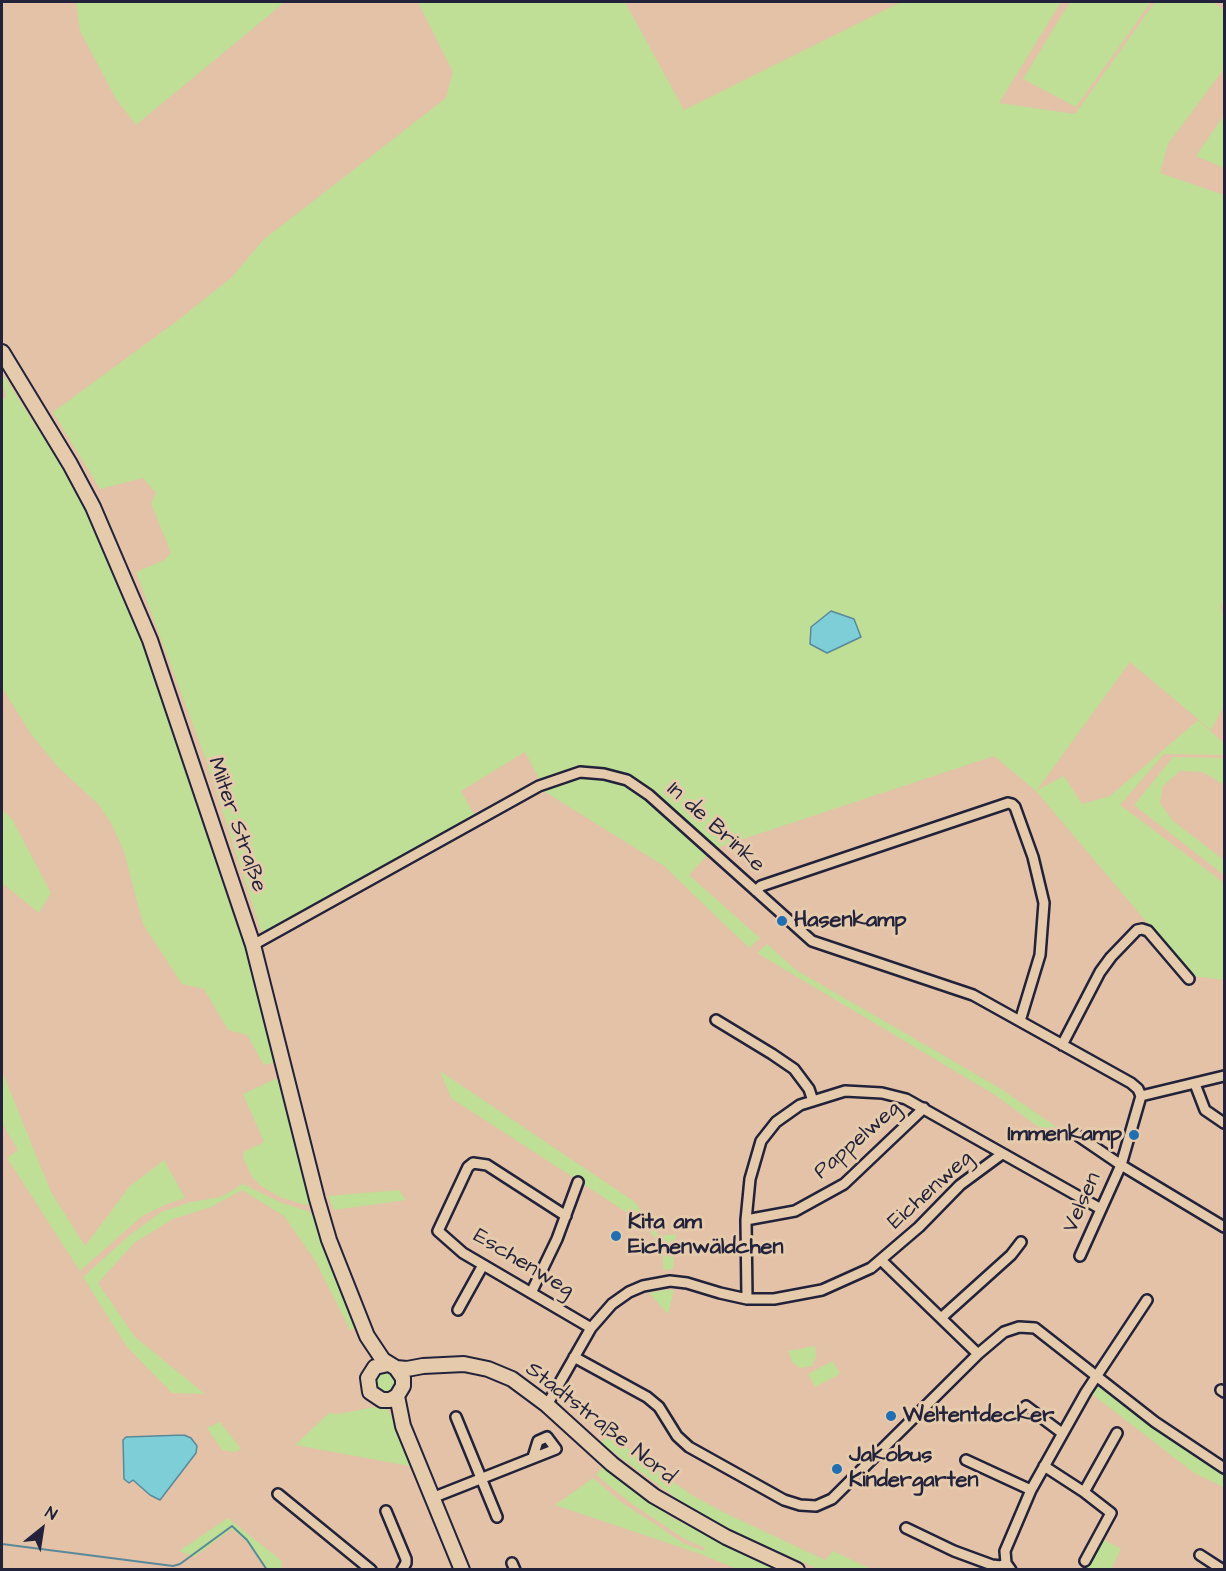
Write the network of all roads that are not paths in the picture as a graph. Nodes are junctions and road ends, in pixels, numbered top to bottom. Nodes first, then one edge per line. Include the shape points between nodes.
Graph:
1 (2, 352) edge
2 (756, 891) junction
3 (253, 945) junction
4 (1189, 979) dead end
5 (716, 1020) dead end
6 (1020, 1022) junction
7 (1062, 1045) junction
8 (1224, 1076) edge
9 (1195, 1084) junction
10 (1142, 1096) junction
11 (813, 1101) junction
12 (924, 1108) junction
13 (1224, 1123) edge
14 (1077, 1135) dead end
15 (1002, 1154) junction
16 (1121, 1166) junction
17 (578, 1182) dead end
18 (1101, 1209) junction
19 (566, 1216) junction
20 (746, 1220) junction
21 (1224, 1227) edge
22 (1021, 1242) dead end
23 (1080, 1256) dead end
24 (881, 1260) junction
25 (483, 1264) junction
26 (531, 1293) junction
27 (747, 1299) junction
28 (1147, 1300) dead end
29 (458, 1310) dead end
30 (941, 1318) junction
31 (591, 1328) junction
32 (367, 1336) junction
33 (978, 1354) junction
34 (574, 1357) junction
35 (392, 1366) junction
36 (435, 1366) junction
37 (372, 1370) junction
38 (1097, 1375) junction
39 (400, 1391) junction
40 (382, 1400) junction
41 (548, 1405) junction
42 (1026, 1406) dead end
43 (456, 1417) dead end
44 (403, 1426) junction
45 (1062, 1433) junction
46 (1117, 1433) dead end
47 (533, 1457) dead end
48 (966, 1460) dead end
49 (1044, 1466) junction
50 (1224, 1468) edge
51 (481, 1479) junction
52 (1031, 1490) junction
53 (1084, 1492) junction
54 (278, 1494) dead end
55 (432, 1498) junction
56 (386, 1510) dead end
57 (497, 1517) dead end
58 (906, 1528) dead end
59 (1200, 1556) dead end
60 (1085, 1561) dead end
61 (1009, 1566) edge
62 (371, 1569) edge
63 (402, 1569) edge
64 (462, 1569) edge
65 (797, 1569) edge
66 (1223, 1569) edge

1 - 3 main road, Milter Straße via 75,473 129,589 168,688
2 - 3 street, In de Brinke via 627,780 580,772 539,786
2 - 6 street, In de Brinke via 820,945 973,995
2 - 6 street via 761,886 1012,804 1033,857 1044,903 1040,955
3 - 32 main road, Milter Straße via 322,1220
4 - 7 street via 1148,931 1137,930 1100,972
5 - 11 street via 794,1069
6 - 7 street, In de Brinke
7 - 10 street, In de Brinke via 1131,1083
8 - 9 street
9 - 10 street
9 - 13 street via 1205,1110
10 - 16 street
11 - 12 street via 851,1091 894,1096
11 - 20 street via 776,1122 761,1141 750,1179
12 - 15 street
12 - 20 street, Pappelweg via 844,1185 795,1211
14 - 16 street
15 - 18 street, Eichenweg
15 - 24 street, Eichenweg via 960,1185
16 - 18 street, Velsen
16 - 21 street
17 - 19 street
18 - 23 street, Velsen
19 - 25 street, Eschenweg via 487,1165 473,1163 438,1231
19 - 26 street
20 - 27 street
22 - 30 street
24 - 27 street, Eichenweg via 822,1290 774,1299
24 - 30 street, Eichenweg
25 - 26 street, Eschenweg
25 - 29 street
26 - 31 street, Eschenweg
27 - 31 street, Eichenweg via 678,1281 661,1281 629,1292
28 - 38 street
30 - 33 street, Eichenweg
31 - 34 street, Eichenweg
32 - 35 main road, Milter Straße via 380,1357
32 - 37 main road, Milter Straße
33 - 34 street via 832,1499 816,1506 784,1500 690,1447 647,1397
33 - 38 street via 1004,1332 1019,1327 1035,1328
34 - 41 street, Eichenweg
35 - 36 main road, Stadtstraße Nord
35 - 37 main road via 379,1365
35 - 39 main road via 401,1374
36 - 39 main road, Stadtstraße Nord via 414,1376
36 - 41 main road, Stadtstraße Nord via 464,1364 488,1369
37 - 40 main road via 368,1388
38 - 45 street
38 - 50 street via 1155,1422
39 - 40 main road via 390,1400
39 - 44 main road
40 - 44 main road
41 - 65 main road, Stadtstraße Nord via 612,1464 654,1496 718,1533
42 - 45 street
43 - 51 street
44 - 55 main road
45 - 49 street
46 - 53 street
47 - 51 street
48 - 52 street
49 - 52 street
49 - 53 street
51 - 55 street
51 - 57 street
52 - 61 street via 1005,1551
53 - 60 street via 1111,1513
54 - 62 street
55 - 64 main road
56 - 63 street via 406,1559
58 - 61 street via 954,1551 992,1565
59 - 66 street

